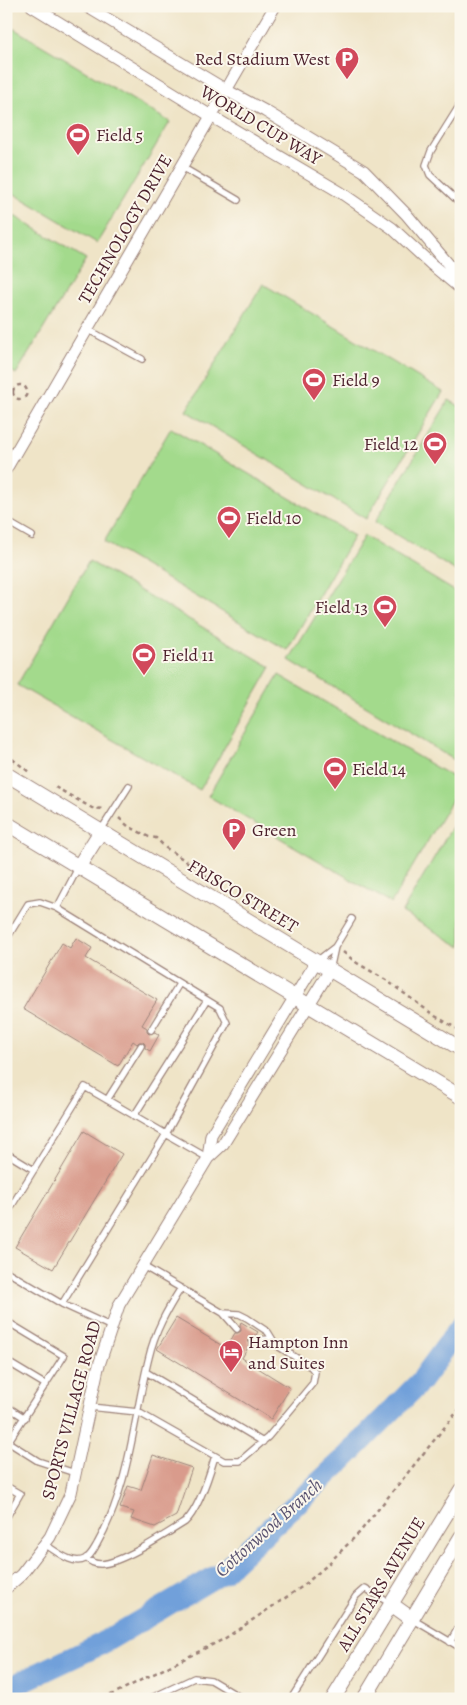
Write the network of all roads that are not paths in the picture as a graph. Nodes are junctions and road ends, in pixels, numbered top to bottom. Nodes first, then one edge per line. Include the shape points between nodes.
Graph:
1 (32, 6) edge
2 (86, 6) edge
3 (275, 6) edge
4 (226, 90) junction
5 (461, 102) edge
6 (212, 116) junction
7 (182, 167) junction
8 (238, 200) dead end
9 (461, 204) edge
10 (461, 282) edge
11 (461, 289) edge
12 (87, 329) junction
13 (142, 359) dead end
14 (6, 469) edge
15 (6, 521) edge
16 (32, 536) dead end
17 (6, 774) edge
18 (129, 786) dead end
19 (6, 823) edge
20 (101, 831) junction
21 (79, 866) junction
22 (57, 908) junction
23 (352, 919) dead end
24 (6, 940) edge
25 (335, 947) junction
26 (316, 962) junction
27 (330, 970) junction
28 (179, 984) junction
29 (295, 997) junction
30 (207, 1000) junction
31 (308, 1006) junction
32 (151, 1030) dead end
33 (141, 1046) dead end
34 (461, 1049) edge
35 (461, 1097) edge
36 (107, 1100) junction
37 (134, 1116) junction
38 (166, 1134) junction
39 (6, 1153) edge
40 (208, 1158) junction
41 (34, 1170) junction
42 (6, 1215) edge
43 (143, 1266) junction
44 (6, 1270) edge
45 (181, 1288) junction
46 (62, 1304) junction
47 (223, 1314) junction
48 (6, 1321) edge
49 (112, 1327) junction
50 (237, 1329) dead end
51 (271, 1339) junction
52 (253, 1340) dead end
53 (6, 1362) edge
54 (146, 1372) junction
55 (46, 1385) junction
56 (6, 1406) edge
57 (90, 1407) junction
58 (138, 1412) junction
59 (24, 1418) junction
60 (263, 1442) junction
61 (7, 1443) edge
62 (215, 1456) junction
63 (75, 1473) junction
64 (6, 1486) edge
65 (461, 1490) edge
66 (6, 1518) edge
67 (461, 1537) edge
68 (44, 1544) junction
69 (86, 1558) junction
70 (6, 1588) edge
71 (391, 1604) junction
72 (412, 1619) junction
73 (461, 1623) edge
74 (450, 1642) junction
75 (461, 1648) edge
76 (149, 1699) edge
77 (243, 1699) edge
78 (291, 1699) edge
79 (333, 1699) edge
80 (364, 1699) edge

1 - 6 street, WORLD CUP WAY
2 - 4 street, WORLD CUP WAY
3 - 4 street, TECHNOLOGY DRIVE
4 - 6 street, TECHNOLOGY DRIVE
4 - 10 street, WORLD CUP WAY via 364,171 407,215
5 - 9 lane via 426,165 430,175
6 - 7 street, TECHNOLOGY DRIVE
6 - 11 street, WORLD CUP WAY via 340,192 392,228
7 - 8 lane
7 - 12 street, TECHNOLOGY DRIVE
12 - 13 lane
12 - 14 street, TECHNOLOGY DRIVE
15 - 16 lane
17 - 20 street, FRISCO STREET
18 - 20 lane
19 - 21 street
20 - 21 street
20 - 26 street, FRISCO STREET
21 - 22 lane
21 - 29 street
22 - 24 lane via 40,902 28,904
22 - 28 lane
23 - 25 lane
25 - 26 lane
25 - 27 lane
26 - 27 street, FRISCO STREET
26 - 29 street, SPORTS VILLAGE ROAD
27 - 31 street, SPORTS VILLAGE ROAD
27 - 34 street, FRISCO STREET
28 - 30 lane
28 - 32 lane
29 - 31 street
29 - 40 street, SPORTS VILLAGE ROAD via 211,1134
30 - 37 lane
30 - 38 lane via 220,1008 227,1022
31 - 35 street
31 - 40 street, SPORTS VILLAGE ROAD via 223,1144
33 - 36 lane
36 - 37 lane
36 - 41 lane via 85,1087
37 - 38 lane
38 - 40 lane
38 - 46 lane
39 - 41 lane
40 - 43 street, SPORTS VILLAGE ROAD
41 - 42 lane
43 - 45 lane
43 - 49 street, SPORTS VILLAGE ROAD via 119,1305
44 - 46 lane
45 - 47 lane
45 - 54 lane via 157,1331
46 - 49 lane
47 - 50 lane
47 - 51 lane via 239,1314 247,1318 268,1332
48 - 55 lane via 64,1356
49 - 57 street, SPORTS VILLAGE ROAD via 98,1368
51 - 52 lane
51 - 60 lane via 311,1367 315,1377
53 - 55 lane
54 - 58 lane
54 - 60 lane
55 - 59 lane
56 - 59 lane
57 - 58 lane
57 - 63 street, SPORTS VILLAGE ROAD
58 - 62 lane
58 - 69 lane via 118,1498 108,1524
59 - 61 lane
60 - 62 lane via 240,1461 224,1461
61 - 63 lane via 38,1461
62 - 69 lane via 185,1522 116,1560 101,1564
63 - 68 street, SPORTS VILLAGE ROAD via 71,1493
64 - 66 lane via 20,1494
65 - 71 street, ALL STARS AVENUE
67 - 72 street
68 - 69 lane via 69,1559
68 - 70 street, SPORTS VILLAGE ROAD via 21,1575
71 - 72 street
71 - 78 lane via 366,1588 356,1596
71 - 79 street, ALL STARS AVENUE
72 - 74 lane
72 - 80 street
73 - 74 lane
74 - 75 lane
76 - 77 lane via 194,1678 211,1680

